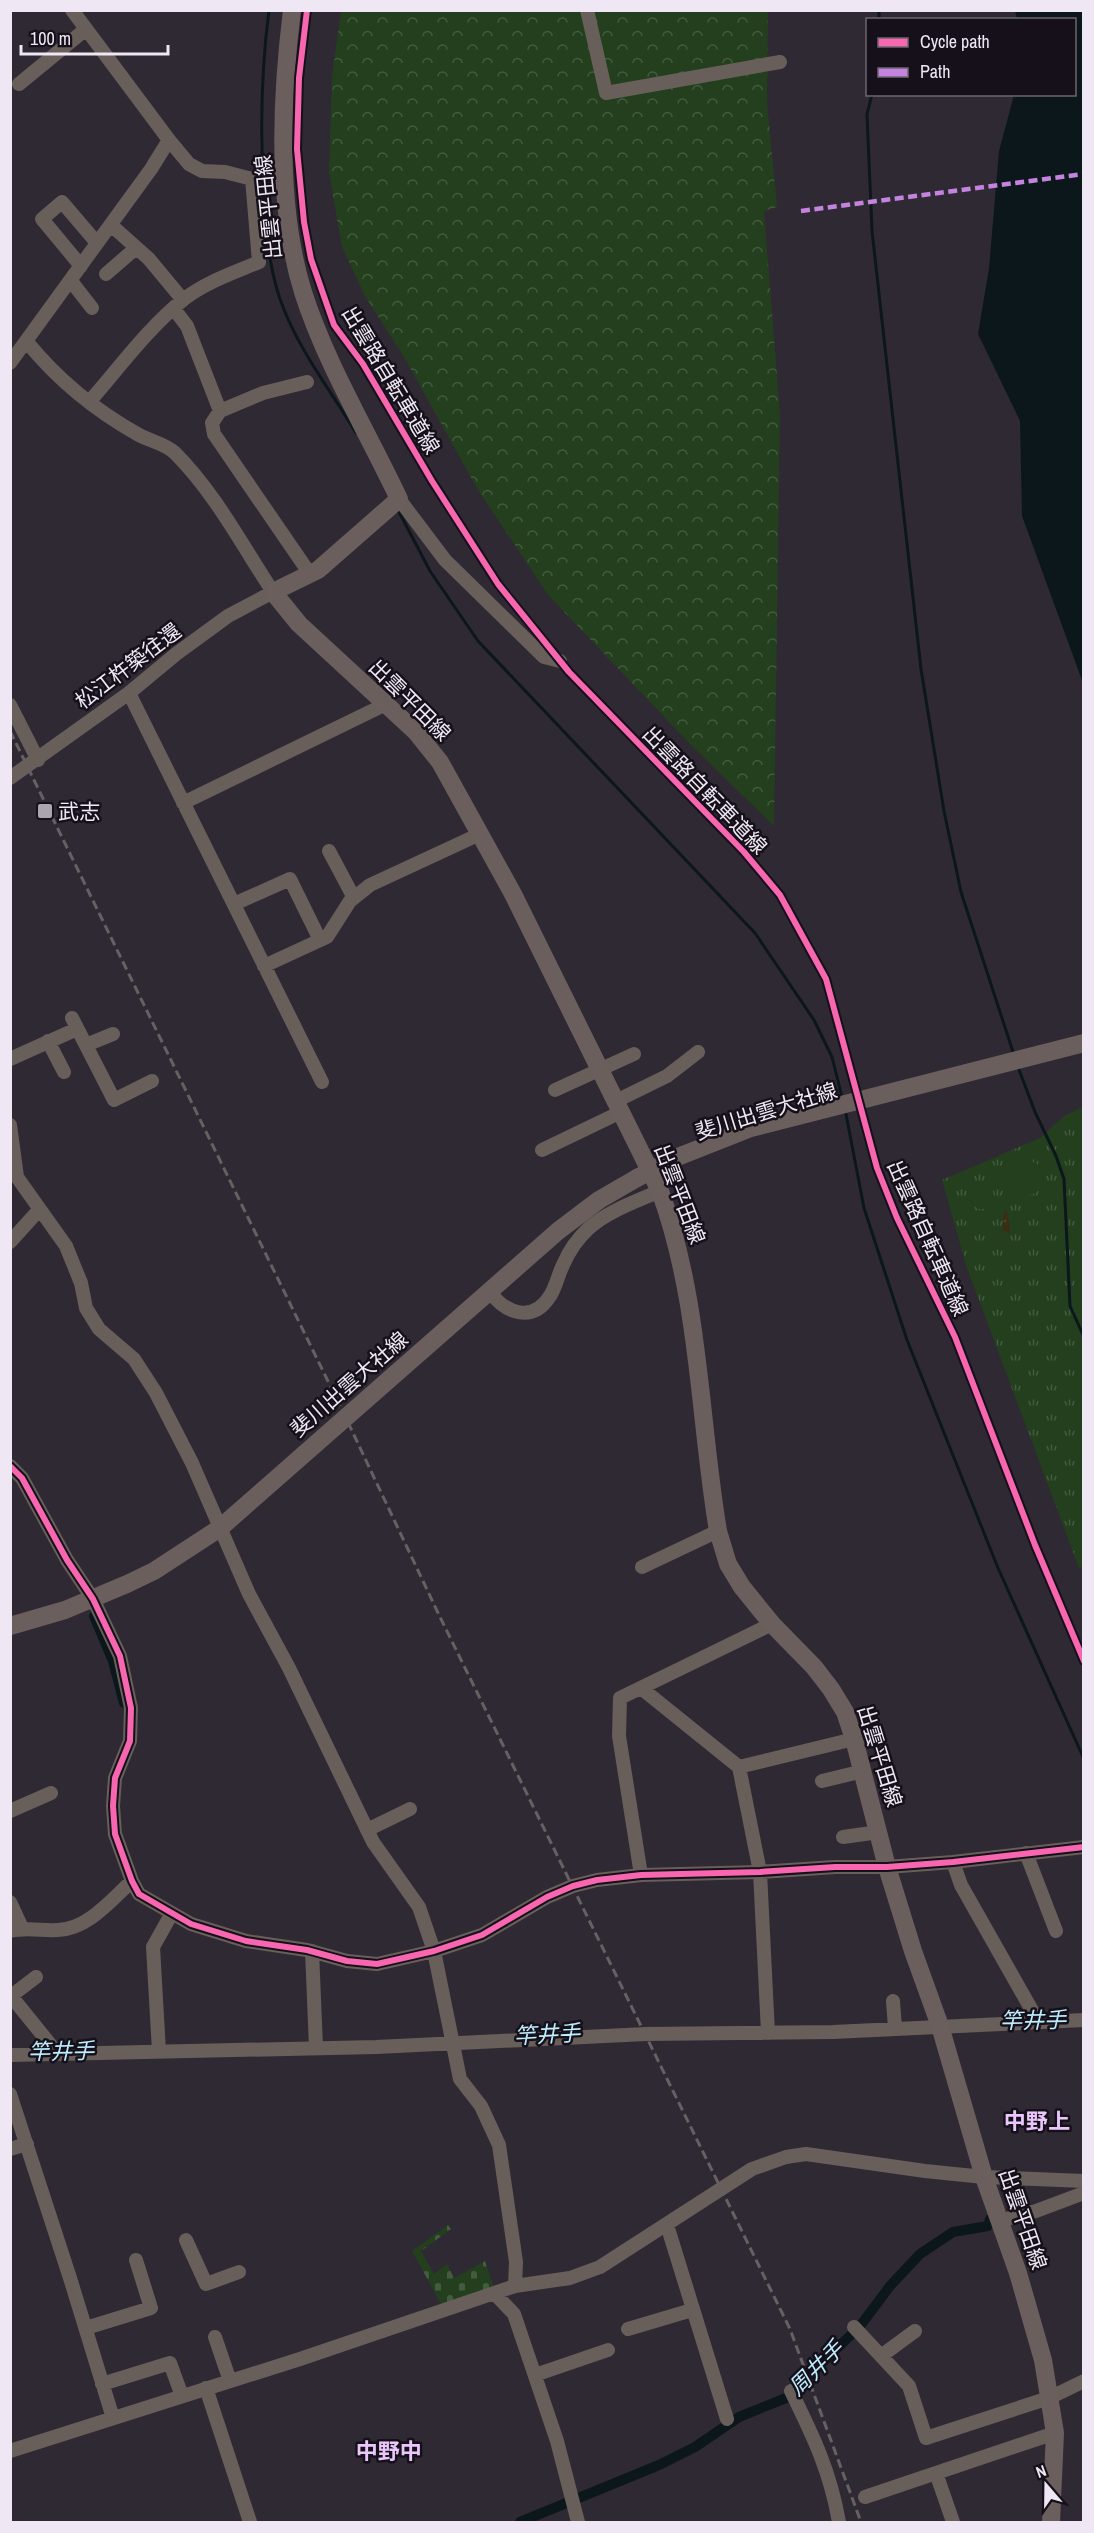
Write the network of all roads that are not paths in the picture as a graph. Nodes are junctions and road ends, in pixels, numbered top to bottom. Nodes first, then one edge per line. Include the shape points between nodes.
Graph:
1 (72, 10) edge
2 (292, 10) edge
3 (587, 10) edge
4 (86, 29) junction
5 (780, 62) dead end
6 (19, 84) dead end
7 (169, 140) junction
8 (111, 225) junction
9 (98, 243) junction
10 (136, 248) junction
11 (81, 266) junction
12 (106, 274) dead end
13 (71, 281) junction
14 (179, 304) junction
15 (92, 308) dead end
16 (27, 342) junction
17 (10, 363) edge
18 (307, 382) dead end
19 (89, 402) junction
20 (220, 411) junction
21 (394, 502) junction
22 (310, 574) junction
23 (273, 592) junction
24 (560, 661) dead end
25 (129, 693) junction
26 (386, 704) junction
27 (10, 705) edge
28 (38, 760) junction
29 (10, 778) edge
30 (183, 803) junction
31 (480, 834) junction
32 (329, 850) dead end
33 (354, 898) junction
34 (234, 904) junction
35 (320, 940) junction
36 (264, 966) junction
37 (113, 1034) dead end
38 (48, 1041) junction
39 (1083, 1043) edge
40 (86, 1045) junction
41 (698, 1052) dead end
42 (634, 1054) dead end
43 (10, 1059) edge
44 (600, 1069) junction
45 (64, 1072) dead end
46 (152, 1081) dead end
47 (322, 1082) dead end
48 (555, 1090) dead end
49 (618, 1106) junction
50 (10, 1125) edge
51 (542, 1150) dead end
52 (660, 1191) junction
53 (39, 1210) junction
54 (10, 1242) edge
55 (490, 1292) junction
56 (10, 1466) edge
57 (220, 1528) junction
58 (718, 1531) junction
59 (642, 1567) dead end
60 (93, 1599) junction
61 (772, 1624) junction
62 (10, 1626) edge
63 (641, 1688) junction
64 (854, 1739) junction
65 (739, 1767) junction
66 (863, 1771) junction
67 (822, 1781) dead end
68 (51, 1793) dead end
69 (411, 1809) dead end
70 (10, 1811) edge
71 (367, 1830) junction
72 (879, 1832) junction
73 (843, 1837) dead end
74 (1083, 1847) edge
75 (1026, 1853) junction
76 (953, 1862) junction
77 (887, 1867) junction
78 (760, 1872) junction
79 (641, 1875) junction
80 (132, 1881) junction
81 (10, 1902) edge
82 (172, 1912) junction
83 (16, 1930) edge
84 (1056, 1931) dead end
85 (312, 1951) junction
86 (434, 1951) junction
87 (36, 1977) dead end
88 (893, 2001) dead end
89 (1083, 2020) edge
90 (1038, 2021) junction
91 (940, 2026) junction
92 (895, 2028) junction
93 (768, 2033) junction
94 (451, 2043) junction
95 (316, 2048) junction
96 (159, 2051) junction
97 (58, 2054) junction
98 (10, 2055) edge
99 (10, 2094) edge
100 (27, 2144) junction
101 (10, 2149) edge
102 (984, 2177) junction
103 (1083, 2181) edge
104 (1083, 2193) edge
105 (999, 2221) junction
106 (667, 2225) junction
107 (186, 2240) dead end
108 (136, 2260) dead end
109 (239, 2272) dead end
110 (515, 2286) junction
111 (494, 2293) junction
112 (693, 2310) junction
113 (86, 2328) junction
114 (854, 2328) dead end
115 (628, 2329) dead end
116 (915, 2331) dead end
117 (215, 2337) dead end
118 (608, 2350) dead end
119 (881, 2356) junction
120 (535, 2375) junction
121 (230, 2381) junction
122 (1083, 2381) edge
123 (102, 2384) junction
124 (206, 2388) junction
125 (791, 2391) dead end
126 (182, 2396) junction
127 (1049, 2398) junction
128 (113, 2418) junction
129 (727, 2419) dead end
130 (1055, 2433) junction
131 (10, 2451) edge
132 (936, 2473) junction
133 (865, 2497) dead end
134 (250, 2523) edge
135 (578, 2523) edge
136 (839, 2523) edge
137 (953, 2523) edge
138 (1051, 2523) edge

1 - 4 street
2 - 21 main road, 出雲平田線 via 284,155 298,272 323,341
3 - 5 street via 606,93
4 - 6 street
4 - 7 street
7 - 8 street
7 - 14 street via 189,164 202,171 252,179 259,262 215,280
8 - 9 street
8 - 10 street
9 - 11 street
9 - 11 street via 62,202 42,219
10 - 12 street
10 - 14 street via 149,259
11 - 13 street
13 - 15 street
13 - 16 street
14 - 19 street
14 - 20 street
16 - 17 street
16 - 19 street via 49,369
18 - 20 street via 262,393
19 - 23 street via 139,435 174,451 205,489
20 - 22 street via 212,423 214,434
21 - 22 main road
21 - 24 street via 445,560 544,657
22 - 23 main road
23 - 25 street, 松江杵築往還 via 228,616
23 - 26 main road, 出雲平田線 via 299,624
25 - 28 street, 松江杵築往還
25 - 30 street
26 - 30 street
26 - 31 main road, 出雲平田線 via 440,762
27 - 28 street
28 - 29 street, 松江杵築往還
30 - 34 street
31 - 33 street via 370,885
31 - 44 main road, 出雲平田線
32 - 33 street
33 - 35 street via 327,937
34 - 35 street via 290,879
34 - 36 street
35 - 36 street
36 - 47 street
37 - 40 street
38 - 40 street via 75,1023
38 - 43 street
38 - 45 street
39 - 55 main road, 斐川出雲大社線, bridge via 751,1128 675,1158 599,1200
40 - 46 street via 114,1100
41 - 49 street
42 - 44 street
44 - 48 street
44 - 49 main road, 出雲平田線
49 - 51 street
49 - 52 main road, 出雲平田線
50 - 53 street via 17,1177
52 - 55 street via 591,1226 576,1242 544,1304 533,1310 509,1311
52 - 58 main road, 出雲平田線 via 674,1228 690,1305
53 - 54 street
53 - 57 street via 66,1246 86,1308 99,1329 134,1359 156,1393
55 - 57 main road, 斐川出雲大社線
56 - 60 street via 22,1478
57 - 60 main road, 斐川出雲大社線 via 154,1570
57 - 71 street
58 - 59 street
58 - 61 main road, 出雲平田線 via 728,1564
60 - 62 main road, 斐川出雲大社線
60 - 80 street via 120,1656 131,1707 130,1741 114,1778 114,1806 115,1834
61 - 63 street
61 - 64 main road, 出雲平田線 via 831,1689 845,1712
63 - 65 street
63 - 79 street via 620,1698 619,1736
64 - 65 street
64 - 66 main road, 出雲平田線
65 - 78 street
66 - 67 street
66 - 72 main road, 出雲平田線
68 - 70 street
69 - 71 street
71 - 86 street via 419,1907
72 - 73 street
72 - 77 main road, 出雲平田線
74 - 75 street
75 - 76 street
75 - 84 street
76 - 77 street
76 - 90 street via 961,1885
77 - 78 street
77 - 91 main road, 出雲平田線
78 - 79 street
78 - 93 street
79 - 86 street via 573,1886 482,1935
80 - 82 street via 139,1894
80 - 83 street via 88,1921 60,1930
81 - 83 street
82 - 85 street via 191,1924 246,1941
82 - 96 street via 153,1947
85 - 86 street via 377,1964
85 - 95 street
86 - 94 street
87 - 97 street via 11,1996
88 - 92 street
89 - 90 street
90 - 91 street
91 - 92 street
91 - 102 main road, 出雲平田線
92 - 93 street
93 - 94 street
94 - 95 street
94 - 110 street via 460,2079 481,2106 499,2145 516,2262
95 - 96 street
96 - 97 street
97 - 98 street
99 - 100 street
100 - 101 street
100 - 113 street
102 - 103 street
102 - 105 main road, 出雲平田線
102 - 106 street via 806,2154 786,2157 752,2169
104 - 105 street
105 - 127 main road, 出雲平田線 via 1043,2360
106 - 110 street via 600,2267 570,2278
106 - 112 street
107 - 109 street via 206,2284
108 - 113 street via 151,2308
110 - 111 street
111 - 120 street via 514,2314
111 - 121 street
112 - 115 street
112 - 129 street
113 - 123 street
114 - 119 street
116 - 119 street
117 - 121 street
118 - 120 street
119 - 127 street via 909,2386 926,2438
120 - 135 street
121 - 124 street
122 - 127 street
123 - 126 street via 170,2363
123 - 128 street
124 - 126 street
124 - 134 street
125 - 136 street via 823,2456
126 - 128 street
127 - 130 main road, 出雲平田線
128 - 131 street
130 - 132 street
130 - 138 main road, 出雲平田線
132 - 133 street
132 - 137 street

